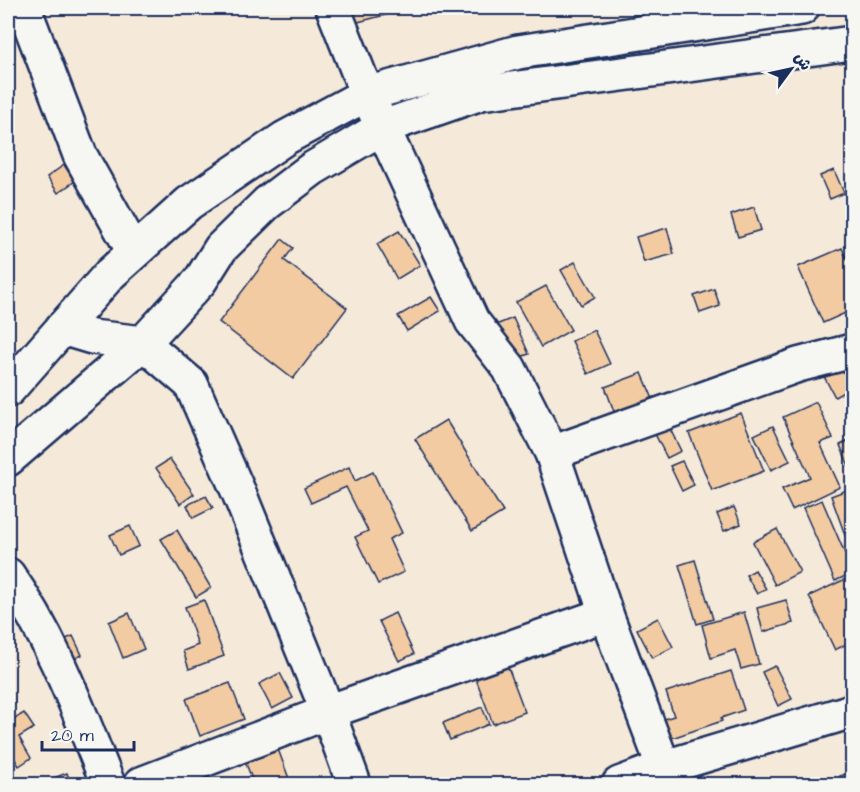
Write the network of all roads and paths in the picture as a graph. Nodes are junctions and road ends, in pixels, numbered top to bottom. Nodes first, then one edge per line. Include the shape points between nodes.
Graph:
1 (24, 8) edge
2 (333, 8) edge
3 (802, 8) edge
4 (664, 19) edge
5 (852, 43) edge
6 (367, 94) junction
7 (383, 127) junction
8 (134, 252) junction
9 (62, 328) junction
10 (143, 343) junction
11 (852, 351) edge
12 (8, 390) edge
13 (552, 453) junction
14 (8, 459) edge
15 (8, 576) edge
16 (606, 614) junction
17 (852, 711) edge
18 (328, 712) junction
19 (666, 776) edge
20 (108, 784) edge
21 (141, 784) edge
22 (354, 784) edge
23 (620, 784) edge

1 - 8 street via 80,155
2 - 6 street
3 - 4 street
4 - 6 street via 518,52
5 - 7 street via 481,93
6 - 7 street
6 - 8 street via 232,171
7 - 10 street via 312,169 267,203 221,248 200,281
7 - 13 street via 472,321 509,368
8 - 9 street
9 - 10 street via 92,337
9 - 12 street
10 - 14 street
10 - 18 street via 191,384
11 - 13 street via 798,365
13 - 16 street
15 - 20 street via 32,610 65,678
16 - 18 street
16 - 19 street
17 - 19 street
18 - 21 street
18 - 22 street
19 - 23 street

